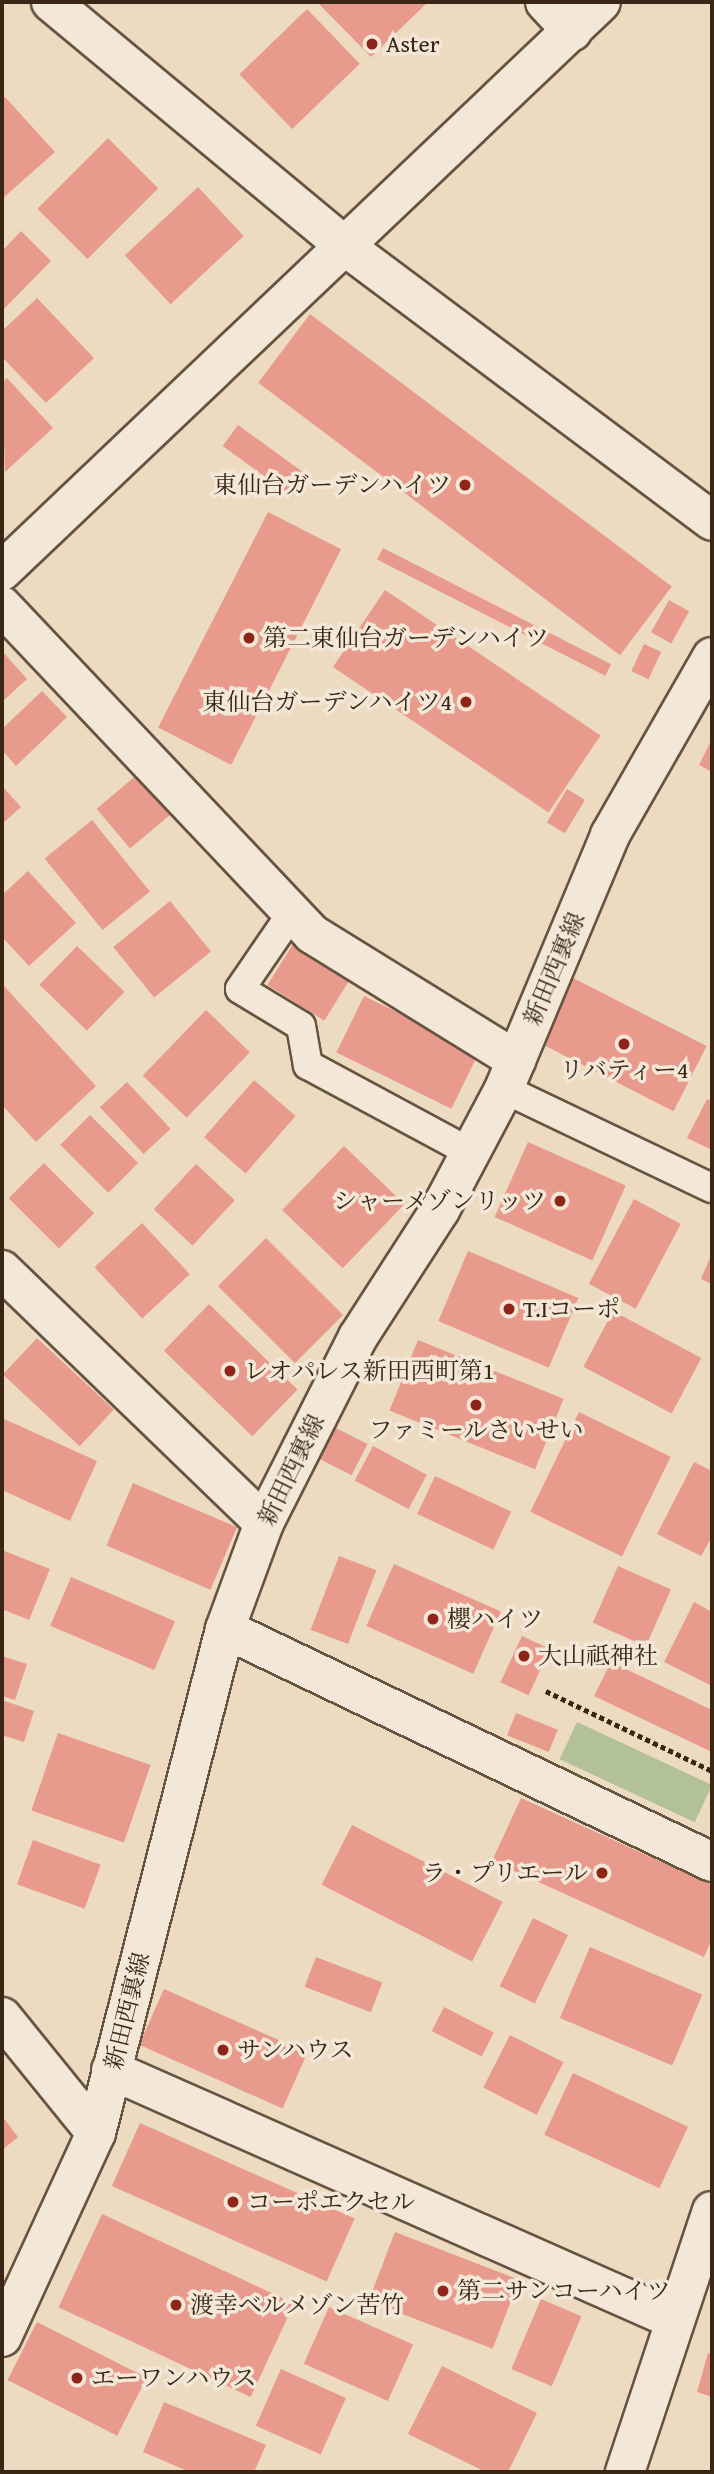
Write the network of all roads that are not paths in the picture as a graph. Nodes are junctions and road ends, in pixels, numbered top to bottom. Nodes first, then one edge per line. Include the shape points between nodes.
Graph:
1 (51, 2) edge
2 (545, 2) edge
3 (601, 2) edge
4 (572, 31) junction
5 (342, 244) junction
6 (712, 521) edge
7 (2, 571) edge
8 (2, 606) edge
9 (712, 657) edge
10 (292, 914) junction
11 (510, 1075) junction
12 (466, 1150) junction
13 (712, 1188) edge
14 (2, 1270) edge
15 (264, 1522) junction
16 (225, 1629) junction
17 (712, 1862) edge
18 (2, 2017) edge
19 (111, 2070) junction
20 (96, 2133) junction
21 (712, 2211) edge
22 (673, 2319) junction
23 (2, 2337) edge
24 (625, 2472) edge

1 - 5 street
2 - 4 street
3 - 4 street
4 - 5 street
5 - 6 street
5 - 7 street
8 - 10 street
9 - 11 street, 新田西裏線 via 610,835
10 - 11 street via 312,934
10 - 12 lane via 240,989 300,1026 308,1065
11 - 12 street, 新田西裏線
11 - 13 lane
12 - 15 street, 新田西裏線 via 440,1210 358,1338
14 - 15 street
15 - 16 street, 新田西裏線
16 - 17 street
16 - 19 street, 新田西裏線
18 - 20 street
19 - 20 street, 新田西裏線
19 - 22 street
20 - 23 street, 新田西裏線
21 - 22 street
22 - 24 street

